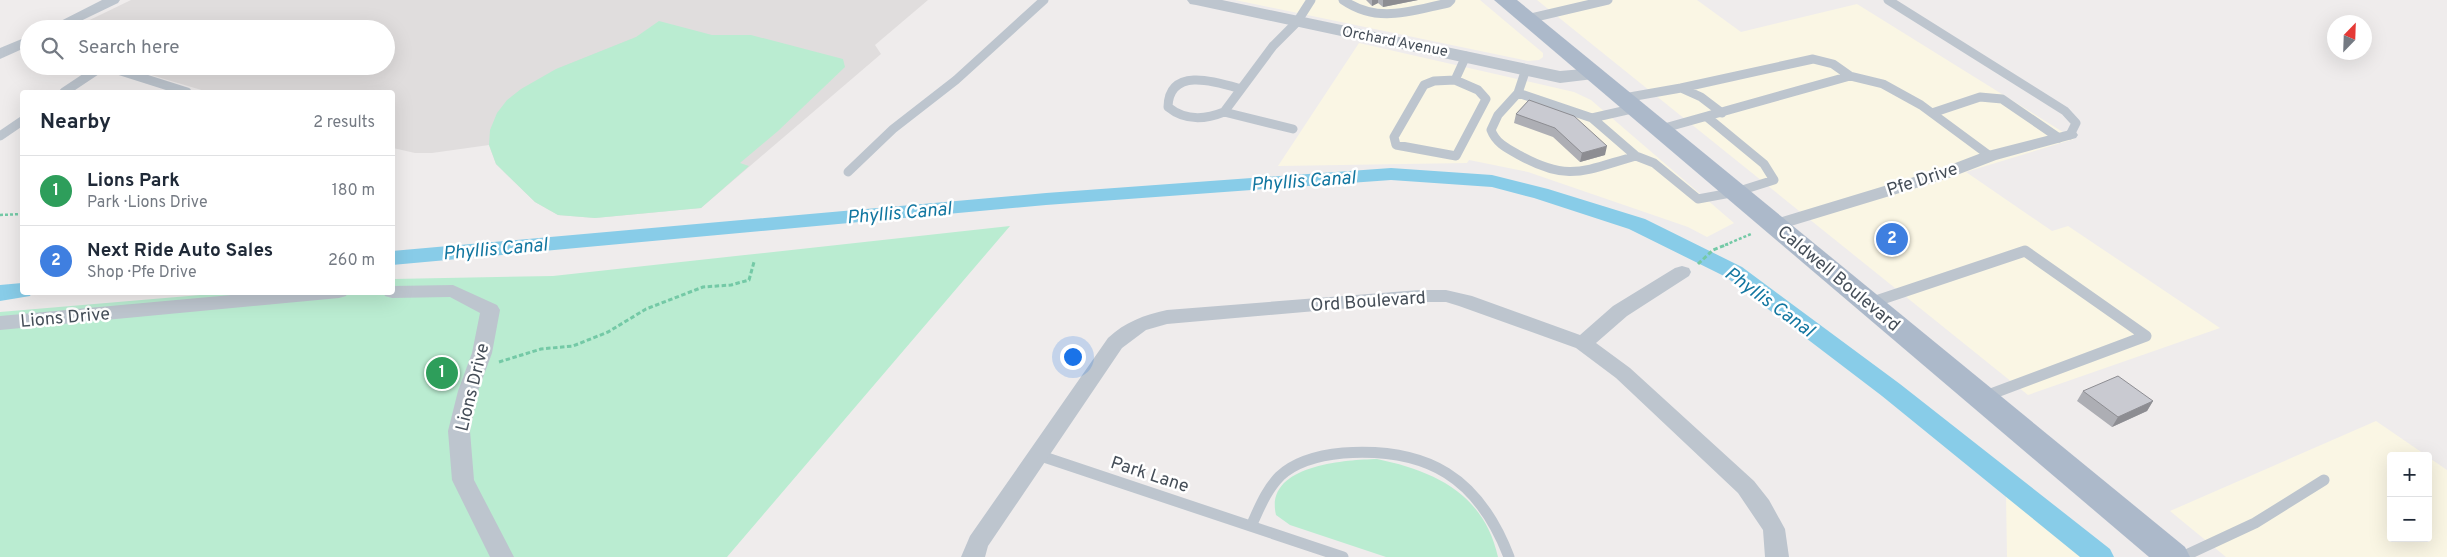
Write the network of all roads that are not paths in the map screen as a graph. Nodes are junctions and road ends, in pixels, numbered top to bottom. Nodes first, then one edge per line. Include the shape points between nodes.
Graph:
1 (113, 0) edge
2 (1044, 0) edge
3 (1196, 0) edge
4 (1311, 0) edge
5 (1342, 0) edge
6 (1451, 0) edge
7 (1504, 0) edge
8 (1608, 0) edge
9 (1888, 0) edge
10 (1527, 18) junction
11 (71, 20) edge
12 (1297, 22) junction
13 (1466, 56) junction
14 (1526, 69) junction
15 (1595, 74) junction
16 (90, 75) edge
17 (133, 75) edge
18 (1850, 76) junction
19 (1455, 80) junction
20 (1681, 88) junction
21 (1241, 89) junction
22 (67, 90) edge
23 (181, 90) edge
24 (1518, 94) junction
25 (1630, 103) junction
26 (1224, 112) junction
27 (1722, 113) junction
28 (1932, 113) junction
29 (1707, 117) junction
30 (1592, 118) junction
31 (20, 121) edge
32 (1293, 129) dead end
33 (1661, 129) junction
34 (0, 136) edge
35 (2064, 136) junction
36 (1636, 156) junction
37 (1990, 156) junction
38 (848, 172) dead end
39 (1736, 192) junction
40 (1763, 229) junction
41 (1689, 269) road end
42 (395, 292) edge
43 (306, 295) edge
44 (1869, 303) junction
45 (0, 323) edge
46 (1582, 343) junction
47 (1982, 397) junction
48 (1038, 455) junction
49 (2324, 480) dead end
50 (1251, 526) junction
51 (502, 557) edge
52 (974, 557) edge
53 (1343, 557) edge
54 (1509, 557) edge
55 (1777, 557) edge
56 (2174, 557) edge
57 (2182, 557) edge

1 - 11 street
2 - 38 lane via 956,80 893,129
3 - 12 street, Orchard Avenue
4 - 12 lane
5 - 6 lane via 1360,12 1383,15
7 - 10 main road, Caldwell Boulevard
8 - 10 lane
9 - 35 lane via 2065,111 2076,123
10 - 15 main road, Caldwell Boulevard
12 - 13 street, Orchard Avenue
12 - 21 lane via 1273,46
13 - 14 street, Orchard Avenue
13 - 19 lane
14 - 15 street, Orchard Avenue via 1560,76
14 - 24 lane
15 - 25 main road, Caldwell Boulevard
16 - 22 lane
17 - 23 lane
18 - 20 lane via 1841,68 1813,59
18 - 27 lane
18 - 28 lane via 1883,84
19 - 19 lane via 1478,90 1486,99 1456,156 1396,144 1394,137 1424,85
20 - 25 lane
20 - 27 lane via 1701,97
21 - 26 lane
21 - 26 lane via 1199,79 1186,80 1168,98 1168,107 1174,113 1190,118 1210,118
24 - 30 lane
24 - 36 lane via 1498,115 1492,130 1495,140 1502,145 1564,174
25 - 30 lane
25 - 33 main road, Caldwell Boulevard
26 - 32 lane
27 - 29 lane
28 - 35 lane via 1980,97 2002,99
28 - 37 lane
29 - 33 lane
29 - 39 lane via 1764,164 1774,180
30 - 36 lane
31 - 34 lane
33 - 39 main road, Caldwell Boulevard
35 - 37 street, Pfe Drive
36 - 39 lane via 1654,163 1698,199
37 - 40 street, Pfe Drive
39 - 40 main road, Caldwell Boulevard
40 - 44 main road, Caldwell Boulevard
41 - 46 street via 1620,311
42 - 51 street, Lions Drive via 453,291 490,310 482,353 468,391 459,431 463,480
43 - 45 street, Lions Drive
44 - 47 main road, Caldwell Boulevard
44 - 47 lane via 2025,251 2146,336
46 - 48 street, Ord Boulevard via 1446,296 1144,321 1115,343
46 - 55 street, Ord Boulevard via 1622,372 1746,487 1774,529
47 - 56 main road, Caldwell Boulevard
48 - 50 lane, Park Lane
48 - 52 street, Ord Boulevard via 978,543
49 - 57 lane via 2255,523
50 - 53 lane, Park Lane
50 - 54 lane via 1280,476 1302,463 1354,451 1385,451 1431,465 1459,480 1492,515

